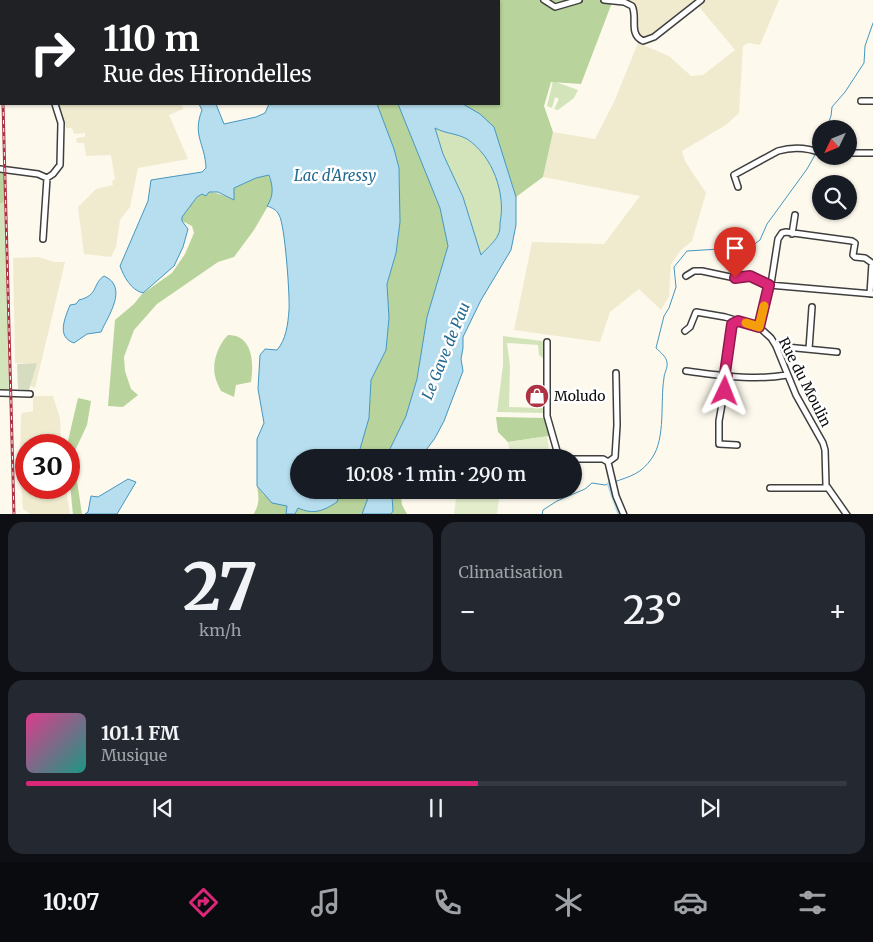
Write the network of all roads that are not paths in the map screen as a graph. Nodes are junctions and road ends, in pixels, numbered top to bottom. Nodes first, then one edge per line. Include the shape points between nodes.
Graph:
1 (544, 0) edge
2 (579, 0) edge
3 (604, 0) edge
4 (702, 0) edge
5 (861, 100) dead end
6 (873, 101) edge
7 (55, 105) edge
8 (812, 151) edge
9 (858, 153) edge
10 (873, 153) edge
11 (0, 170) edge
12 (47, 178) junction
13 (738, 187) dead end
14 (795, 215) dead end
15 (792, 234) junction
16 (42, 239) dead end
17 (686, 276) dead end
18 (770, 285) junction
19 (871, 294) edge
20 (812, 307) dead end
21 (726, 318) junction
22 (738, 321) junction
23 (732, 326) junction
24 (759, 327) junction
25 (685, 331) dead end
26 (547, 342) dead end
27 (776, 346) junction
28 (809, 349) junction
29 (837, 352) dead end
30 (686, 371) dead end
31 (616, 373) dead end
32 (787, 375) junction
33 (727, 376) junction
34 (0, 393) edge
35 (30, 394) dead end
36 (737, 445) dead end
37 (556, 449) edge
38 (582, 460) edge
39 (608, 462) junction
40 (770, 488) dead end
41 (827, 488) junction
42 (624, 514) edge
43 (847, 514) edge

1 - 2 street via 555,7
3 - 4 street via 632,6 635,33 639,40 654,37
5 - 6 street
7 - 12 street via 61,123 60,165
8 - 13 street via 778,151 734,175
9 - 10 street
11 - 12 street
12 - 16 street
14 - 15 street
15 - 18 street via 782,233 778,239
15 - 19 street via 852,240 855,257 872,263
17 - 18 street via 702,271 735,278 750,276
18 - 19 street
18 - 24 street
20 - 28 street
21 - 22 street
21 - 23 street
21 - 25 street via 696,312 690,328
22 - 23 street
22 - 24 street
23 - 33 street
24 - 27 street, Rue du Moulin
26 - 37 street via 547,416
27 - 28 street
27 - 32 street, Rue du Moulin
28 - 29 street
30 - 33 street
31 - 39 street via 615,457
32 - 33 street
32 - 41 street, Rue du Moulin via 823,443
33 - 36 street via 719,421 719,444
34 - 35 street
38 - 39 street via 603,459
39 - 42 street
40 - 41 street
41 - 43 street

